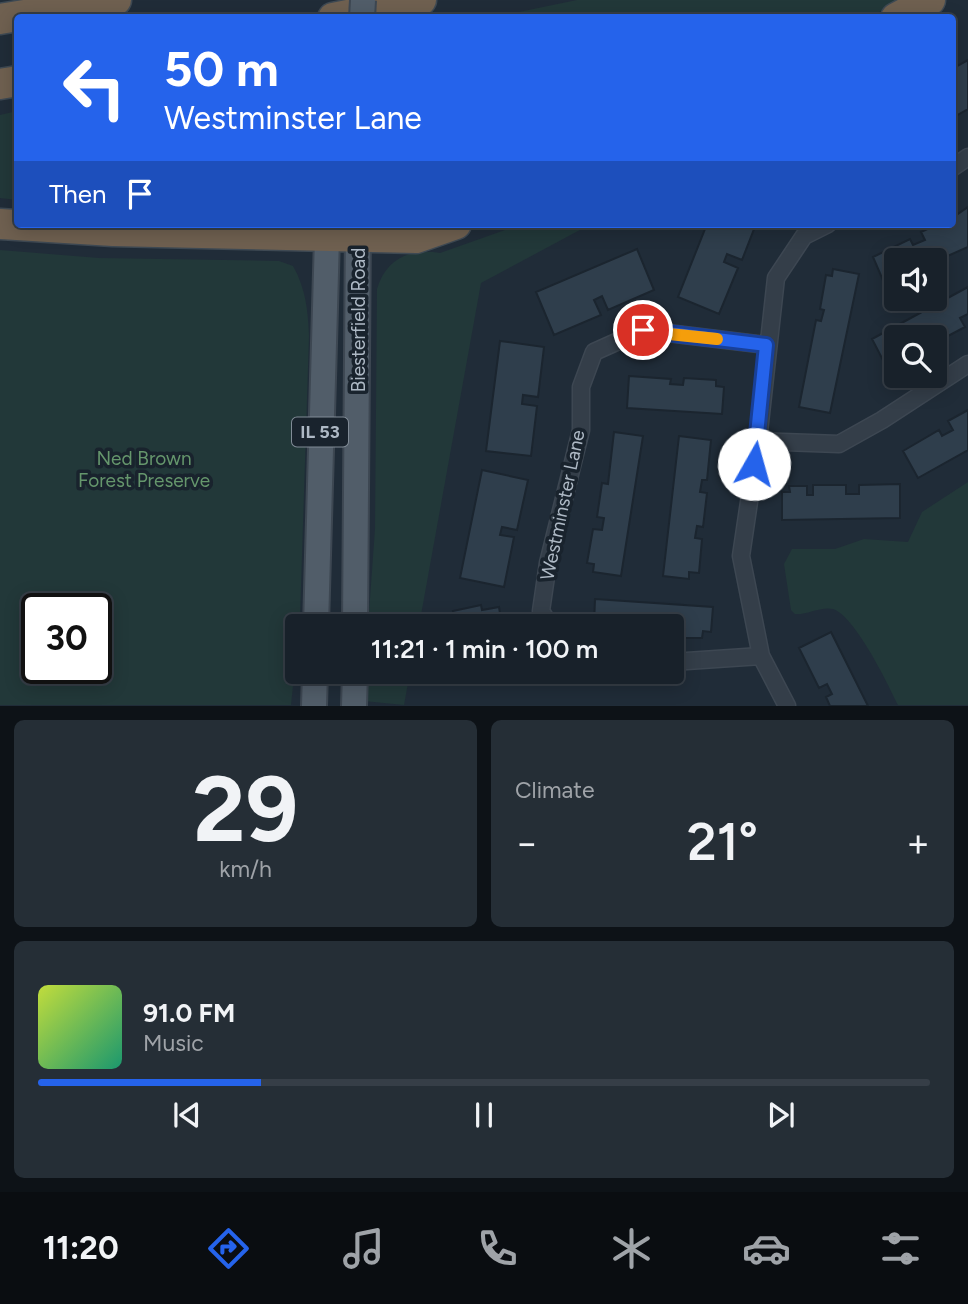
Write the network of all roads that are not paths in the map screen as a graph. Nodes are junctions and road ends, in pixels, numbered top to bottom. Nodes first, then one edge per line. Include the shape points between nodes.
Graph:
1 (117, 0) edge
2 (421, 0) edge
3 (930, 0) edge
4 (31, 14) edge
5 (353, 14) edge
6 (904, 14) edge
7 (65, 228) edge
8 (445, 228) edge
9 (820, 228) edge
10 (358, 231) edge
11 (327, 237) junction
12 (766, 345) junction
13 (968, 364) edge
14 (758, 441) junction
15 (316, 614) edge
16 (355, 614) edge
17 (543, 614) edge
18 (761, 656) junction
19 (684, 661) edge
20 (315, 684) edge
21 (355, 684) edge
22 (314, 705) edge
23 (354, 705) edge
24 (787, 705) edge

1 - 4 highway
2 - 5 highway
3 - 6 highway
7 - 11 highway
8 - 10 highway via 416,238
9 - 12 street via 804,236 776,278
10 - 11 highway
10 - 16 main road, Biesterfield Road / IL 53
11 - 15 main road, Biesterfield Road / IL 53
12 - 14 street
12 - 17 street, Westminster Lane via 643,330 594,352 581,387 581,430 548,564
13 - 14 street via 839,444
14 - 18 street via 741,556
18 - 19 street
18 - 24 street
20 - 22 main road
21 - 23 main road

